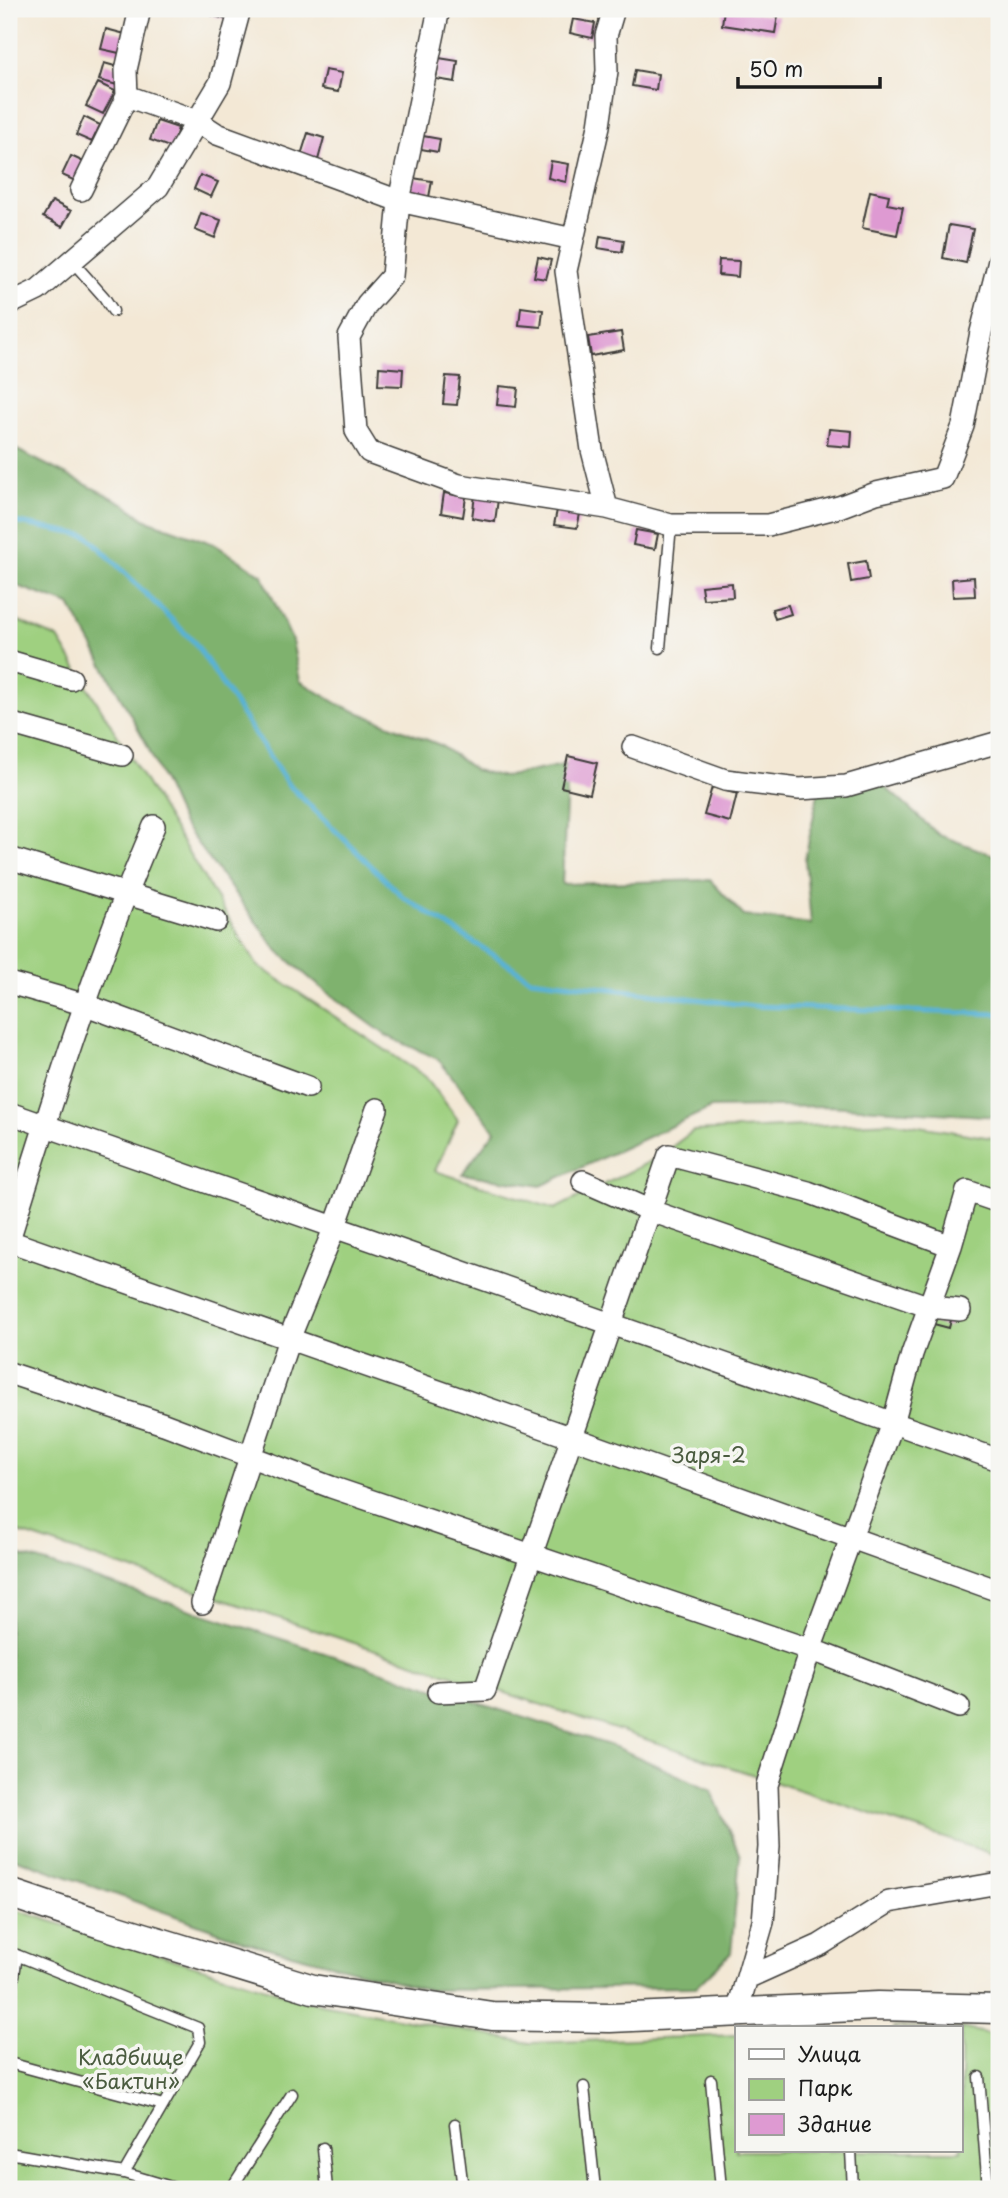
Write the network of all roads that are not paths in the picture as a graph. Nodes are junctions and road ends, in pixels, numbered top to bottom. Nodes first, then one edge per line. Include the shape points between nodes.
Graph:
1 (139, 9) edge
2 (240, 9) edge
3 (439, 9) edge
4 (614, 9) edge
5 (127, 96) junction
6 (197, 121) junction
7 (81, 190) dead end
8 (399, 201) junction
9 (573, 239) junction
10 (72, 261) junction
11 (999, 261) edge
12 (9, 304) edge
13 (113, 312) dead end
14 (607, 508) junction
15 (671, 525) junction
16 (660, 648) dead end
17 (9, 661) edge
18 (71, 679) dead end
19 (9, 723) edge
20 (999, 742) edge
21 (633, 747) dead end
22 (122, 755) dead end
23 (154, 827) dead end
24 (9, 858) edge
25 (125, 894) junction
26 (216, 921) dead end
27 (9, 983) edge
28 (86, 1005) junction
29 (308, 1087) dead end
30 (377, 1109) dead end
31 (9, 1113) edge
32 (44, 1126) junction
33 (583, 1181) dead end
34 (999, 1202) edge
35 (651, 1211) junction
36 (334, 1229) junction
37 (9, 1241) edge
38 (951, 1246) junction
39 (930, 1307) junction
40 (960, 1310) dead end
41 (610, 1325) junction
42 (289, 1339) junction
43 (9, 1373) edge
44 (892, 1423) junction
45 (572, 1437) junction
46 (251, 1457) junction
47 (999, 1460) edge
48 (849, 1539) junction
49 (530, 1555) junction
50 (999, 1591) edge
51 (202, 1603) dead end
52 (810, 1650) junction
53 (438, 1692) dead end
54 (959, 1707) dead end
55 (999, 1883) edge
56 (9, 1893) edge
57 (13, 1953) edge
58 (747, 1978) junction
59 (9, 2009) edge
60 (999, 2009) edge
61 (737, 2012) junction
62 (9, 2063) edge
63 (979, 2077) dead end
64 (711, 2080) dead end
65 (584, 2087) dead end
66 (292, 2094) dead end
67 (163, 2105) junction
68 (455, 2124) dead end
69 (323, 2147) dead end
70 (851, 2152) edge
71 (9, 2154) edge
72 (124, 2173) junction
73 (178, 2189) edge
74 (231, 2189) edge
75 (327, 2189) edge
76 (463, 2189) edge
77 (594, 2189) edge
78 (721, 2189) edge
79 (853, 2189) edge
80 (988, 2189) edge

1 - 5 street via 126,71
2 - 6 street via 220,83
3 - 8 street
4 - 9 street via 606,36 607,71 599,127
5 - 6 street
5 - 7 street
6 - 8 street via 217,134
6 - 10 street via 158,187
8 - 9 street
8 - 14 street via 392,276 367,304 349,337 356,431 369,452 459,485
9 - 14 street via 566,271 571,312 592,450
10 - 12 street via 38,290
10 - 13 lane
11 - 15 street via 963,426 943,478 768,526
14 - 15 street
15 - 16 lane
17 - 18 street
19 - 22 street
20 - 21 street via 846,786 799,789 725,780
23 - 25 street
24 - 25 street
25 - 26 street
25 - 28 street
27 - 28 street
28 - 29 street
28 - 32 street
30 - 36 street
31 - 32 street
32 - 36 street
32 - 37 street
33 - 35 street
34 - 38 street via 967,1191
35 - 38 street via 669,1155 808,1192
35 - 39 street
35 - 41 street
36 - 41 street
36 - 42 street
37 - 42 street
38 - 39 street
39 - 40 street
39 - 44 street
41 - 44 street
41 - 45 street
42 - 45 street
42 - 46 street
43 - 46 street
44 - 47 street
44 - 48 street
45 - 48 street
45 - 49 street
46 - 49 street
46 - 51 street
48 - 50 street
48 - 52 street
49 - 52 street
49 - 53 street via 485,1690
52 - 54 street
52 - 58 street via 767,1785 769,1847 763,1922
55 - 58 street via 889,1902 820,1945
56 - 61 street via 313,1989 492,2016 610,2018
57 - 59 lane
57 - 67 lane via 198,2028 200,2042
58 - 61 street
60 - 61 street via 878,2006
62 - 67 lane
63 - 80 lane
64 - 78 lane
65 - 77 lane
66 - 74 lane
67 - 72 lane
68 - 76 lane
69 - 75 lane
70 - 79 lane
71 - 72 lane
72 - 73 lane

